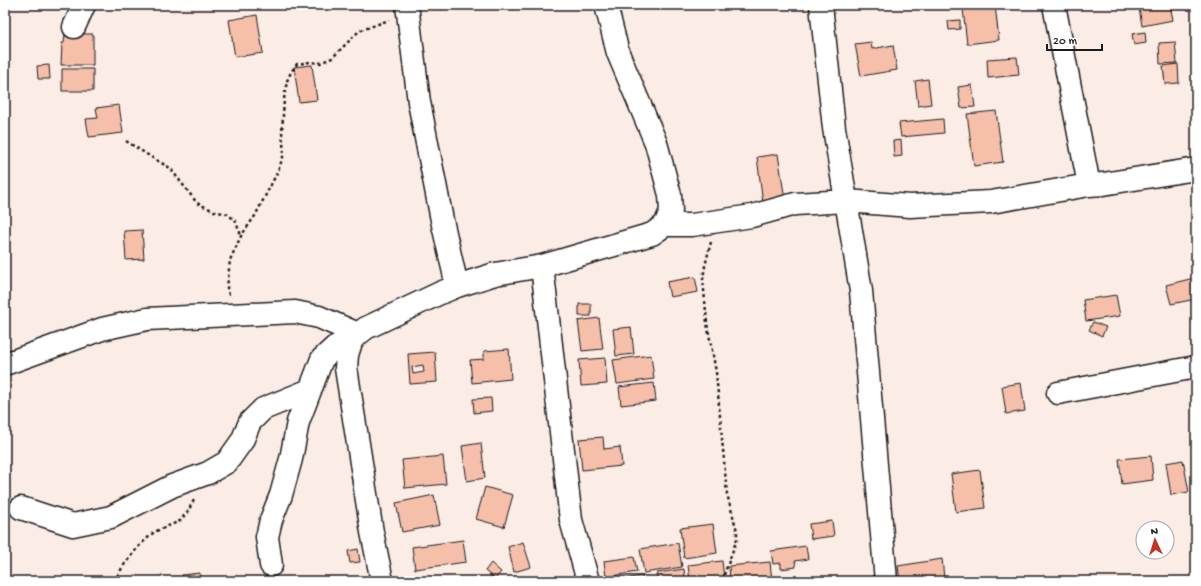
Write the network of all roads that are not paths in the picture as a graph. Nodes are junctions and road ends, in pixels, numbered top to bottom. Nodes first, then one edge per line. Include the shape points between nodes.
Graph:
1 (84, 5) edge
2 (606, 5) edge
3 (820, 5) edge
4 (1054, 5) edge
5 (407, 9) edge
6 (74, 27) dead end
7 (1196, 169) edge
8 (1089, 185) junction
9 (847, 201) junction
10 (665, 225) junction
11 (542, 266) junction
12 (457, 286) junction
13 (355, 336) junction
14 (5, 364) edge
15 (1196, 367) edge
16 (310, 390) junction
17 (1058, 392) dead end
18 (20, 508) dead end
19 (271, 565) dead end
20 (382, 581) edge
21 (588, 581) edge
22 (886, 581) edge

1 - 6 street
2 - 10 street via 618,53 656,143 668,188 671,211
3 - 9 street via 834,128
4 - 8 street
5 - 12 street via 419,102
7 - 8 street
8 - 9 street via 990,202 910,206
9 - 10 street via 796,204 752,216 692,225
9 - 22 street via 862,291
10 - 11 street via 652,234
11 - 12 street via 495,274
11 - 21 street via 571,520
12 - 13 street via 366,328
13 - 14 street via 319,317 295,312 147,319 102,329
13 - 16 street via 334,347 322,359
13 - 20 street via 347,355 346,368
15 - 17 street
16 - 18 street via 263,409 250,422 242,441 227,462 111,517 73,525
16 - 19 street via 298,422 291,459 267,537

